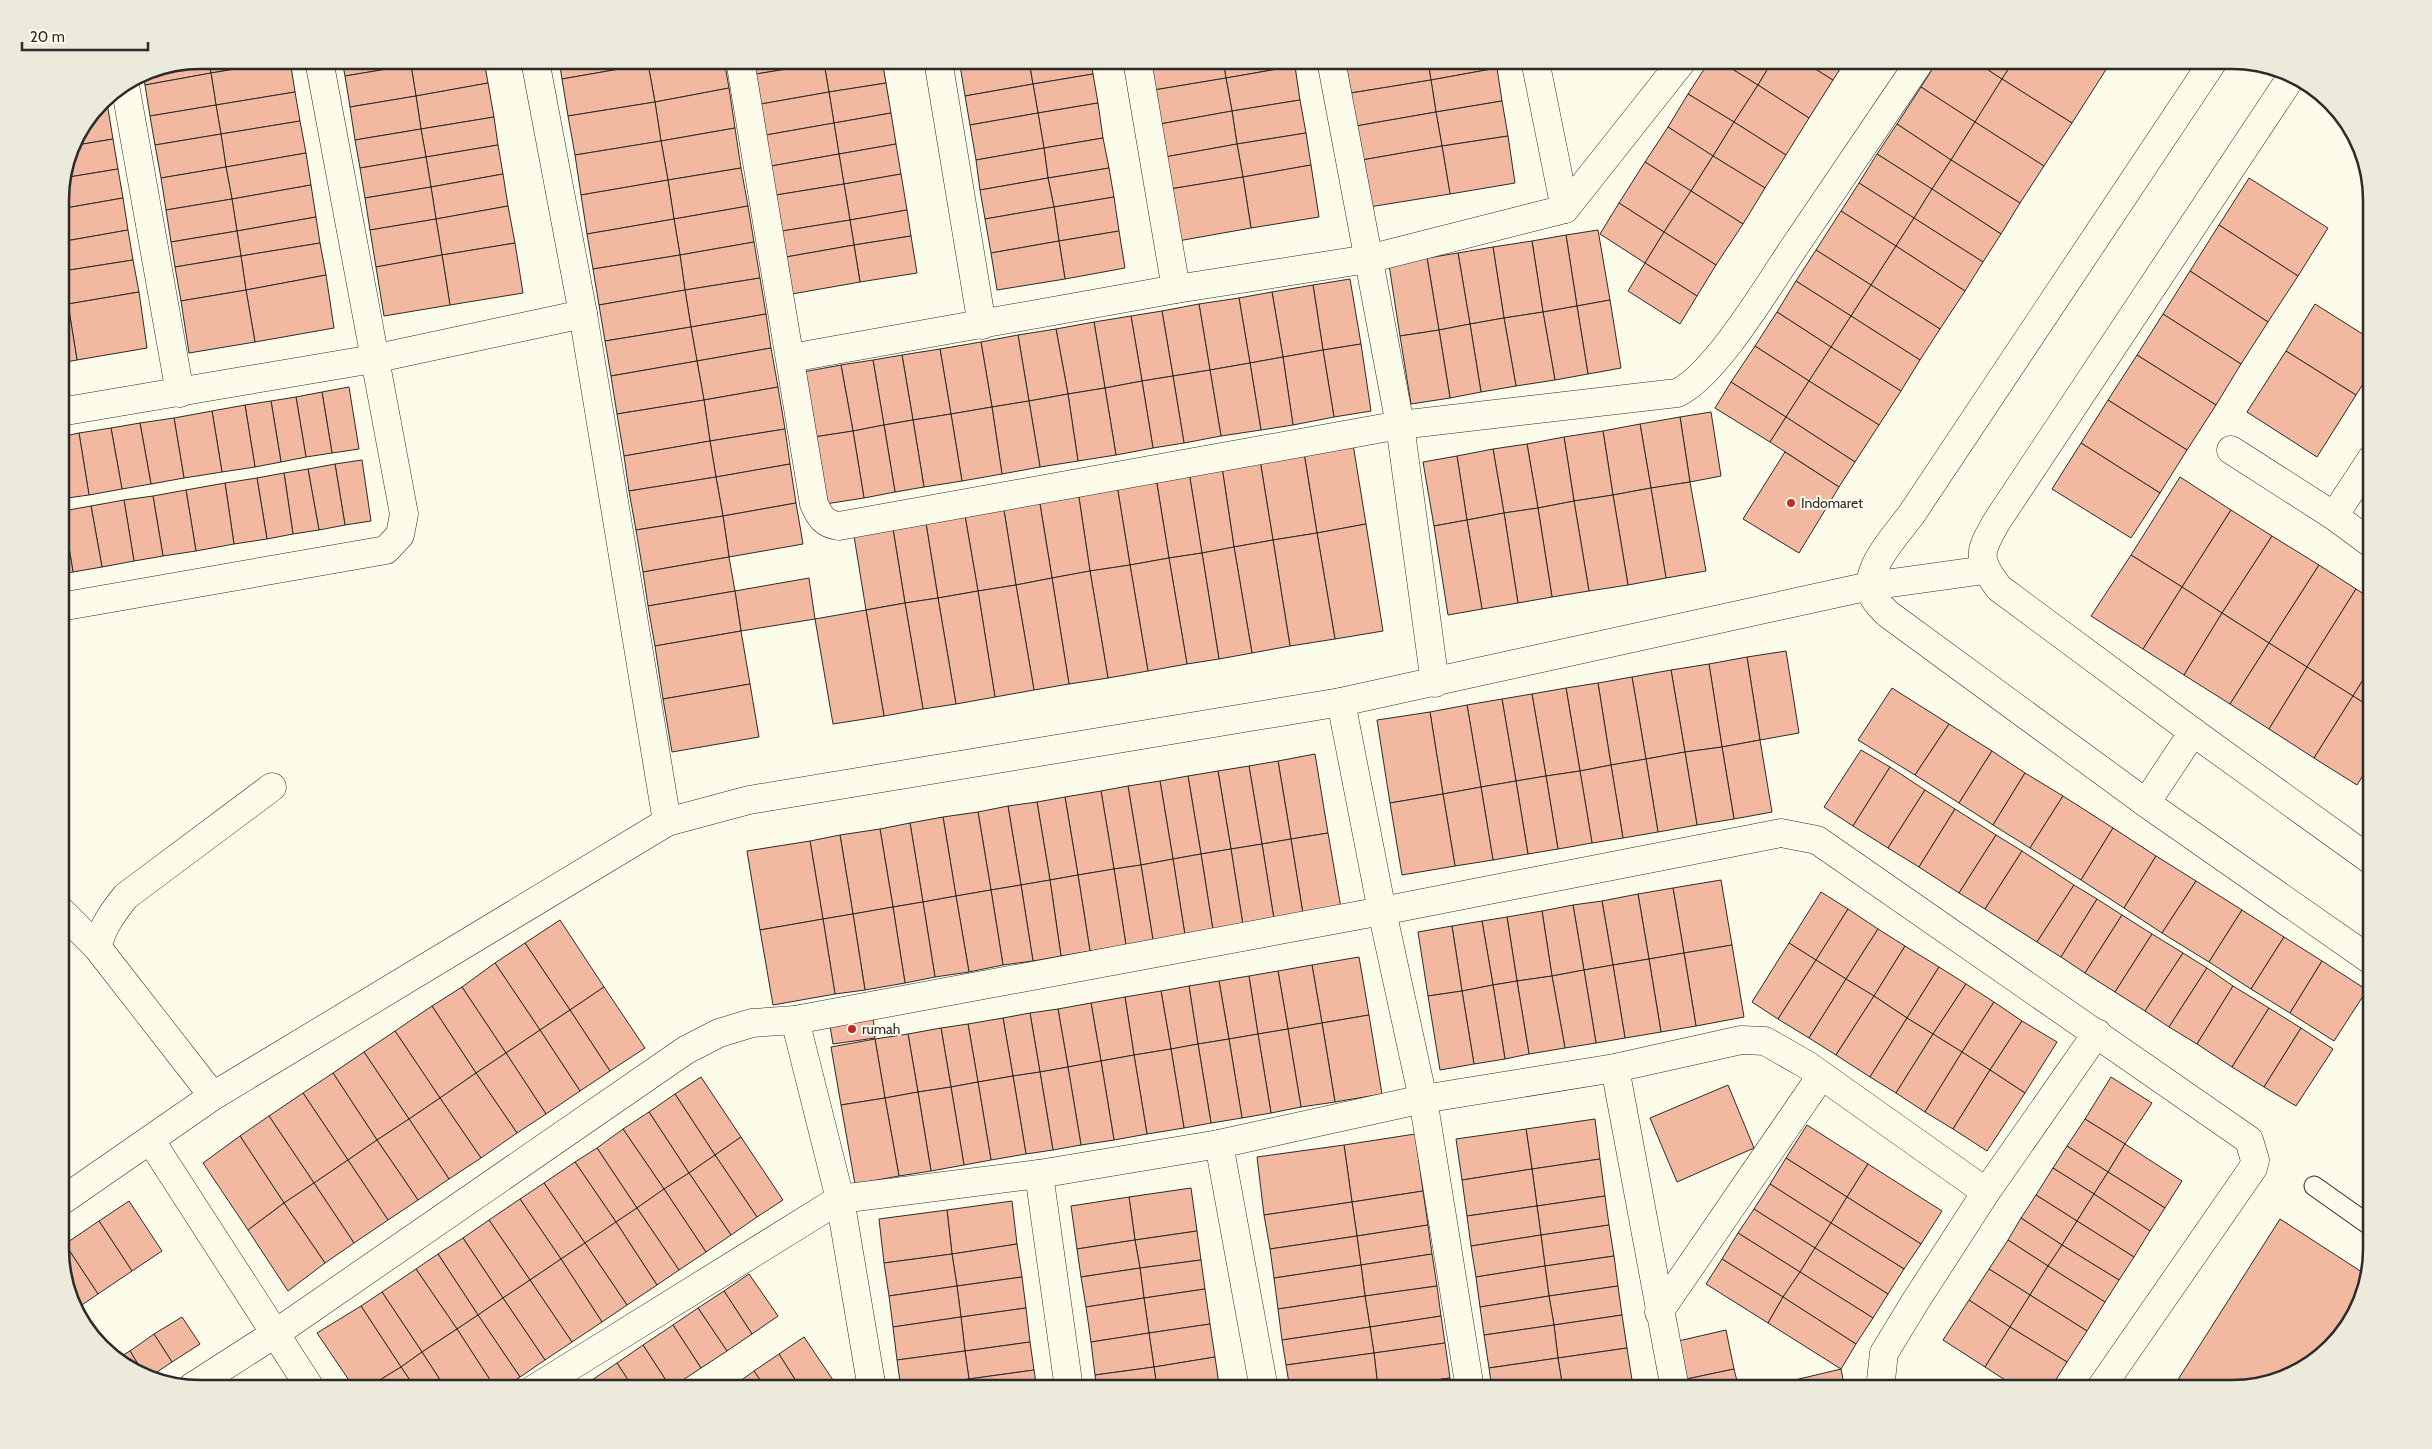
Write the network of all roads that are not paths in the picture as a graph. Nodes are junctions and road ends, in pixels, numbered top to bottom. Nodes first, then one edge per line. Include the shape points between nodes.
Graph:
1 (321, 69) edge
2 (537, 69) edge
3 (742, 69) edge
4 (939, 69) edge
5 (1139, 69) edge
6 (1333, 69) edge
7 (1537, 69) edge
8 (1676, 69) edge
9 (1915, 69) edge
10 (2208, 69) edge
11 (2288, 82) edge
12 (126, 92) edge
13 (1564, 209) junction
14 (1368, 259) junction
15 (1176, 289) junction
16 (582, 314) junction
17 (982, 325) junction
18 (791, 358) junction
19 (374, 359) junction
20 (180, 393) junction
21 (69, 411) edge
22 (1400, 425) junction
23 (2231, 450) dead end
24 (2363, 472) edge
25 (2334, 516) junction
26 (2363, 537) edge
27 (1985, 570) junction
28 (1870, 586) junction
29 (69, 605) edge
30 (1435, 683) junction
31 (1341, 702) junction
32 (2193, 732) junction
33 (272, 787) dead end
34 (2146, 804) junction
35 (667, 822) junction
36 (2363, 855) edge
37 (1382, 911) junction
38 (69, 919) edge
39 (98, 947) junction
40 (2363, 955) edge
41 (794, 1020) junction
42 (2097, 1032) junction
43 (1615, 1068) junction
44 (1821, 1076) junction
45 (214, 1096) junction
46 (1423, 1099) junction
47 (150, 1142) junction
48 (1219, 1144) junction
49 (1039, 1174) junction
50 (2314, 1186) dead end
51 (1986, 1192) junction
52 (69, 1196) edge
53 (840, 1199) junction
54 (2363, 1221) edge
55 (1659, 1312) junction
56 (276, 1333) junction
57 (203, 1380) edge
58 (305, 1380) edge
59 (548, 1380) edge
60 (870, 1380) edge
61 (1068, 1380) edge
62 (1262, 1380) edge
63 (1469, 1380) edge
64 (1673, 1380) edge
65 (1881, 1380) edge
66 (2106, 1380) edge

1 - 19 street
2 - 16 street
3 - 18 street
4 - 17 street
5 - 15 street
6 - 14 street
7 - 13 street
8 - 13 street
9 - 22 street via 1739,329 1687,388 1677,393
10 - 28 street via 1911,516 1878,560
11 - 27 street via 1996,520 1982,548
12 - 20 street
13 - 14 street
14 - 15 street
14 - 22 street
15 - 17 street
16 - 19 street
16 - 35 street
17 - 18 street
18 - 22 street via 814,504 828,524 839,526
19 - 20 street
19 - 29 street via 404,514 400,535 386,550
20 - 21 street
22 - 30 street
23 - 25 street
24 - 25 street
25 - 26 street
27 - 28 street
27 - 32 street via 1999,588
28 - 30 street
28 - 34 street via 1873,596 1888,614
30 - 31 street
31 - 35 street via 749,800
31 - 37 street
32 - 34 street
32 - 36 street
33 - 39 street via 126,896 102,931
34 - 40 street
35 - 45 street
37 - 41 street
37 - 42 street via 1781,832 1796,834 1817,840
37 - 46 street
38 - 39 street
39 - 45 street
41 - 53 street
41 - 56 street via 752,1023 719,1033 686,1050
42 - 51 street
42 - 66 street via 2249,1140 2255,1160 2254,1168
43 - 44 street via 1740,1040 1765,1041
43 - 46 street
43 - 55 street
44 - 51 street
44 - 55 street
45 - 47 street
46 - 48 street
46 - 63 street
47 - 52 street
47 - 56 street
48 - 49 street
48 - 62 street
49 - 53 street
49 - 61 street
50 - 54 lane
51 - 65 street via 1884,1353
53 - 59 street
53 - 60 street
55 - 64 street
56 - 57 street
56 - 58 street

